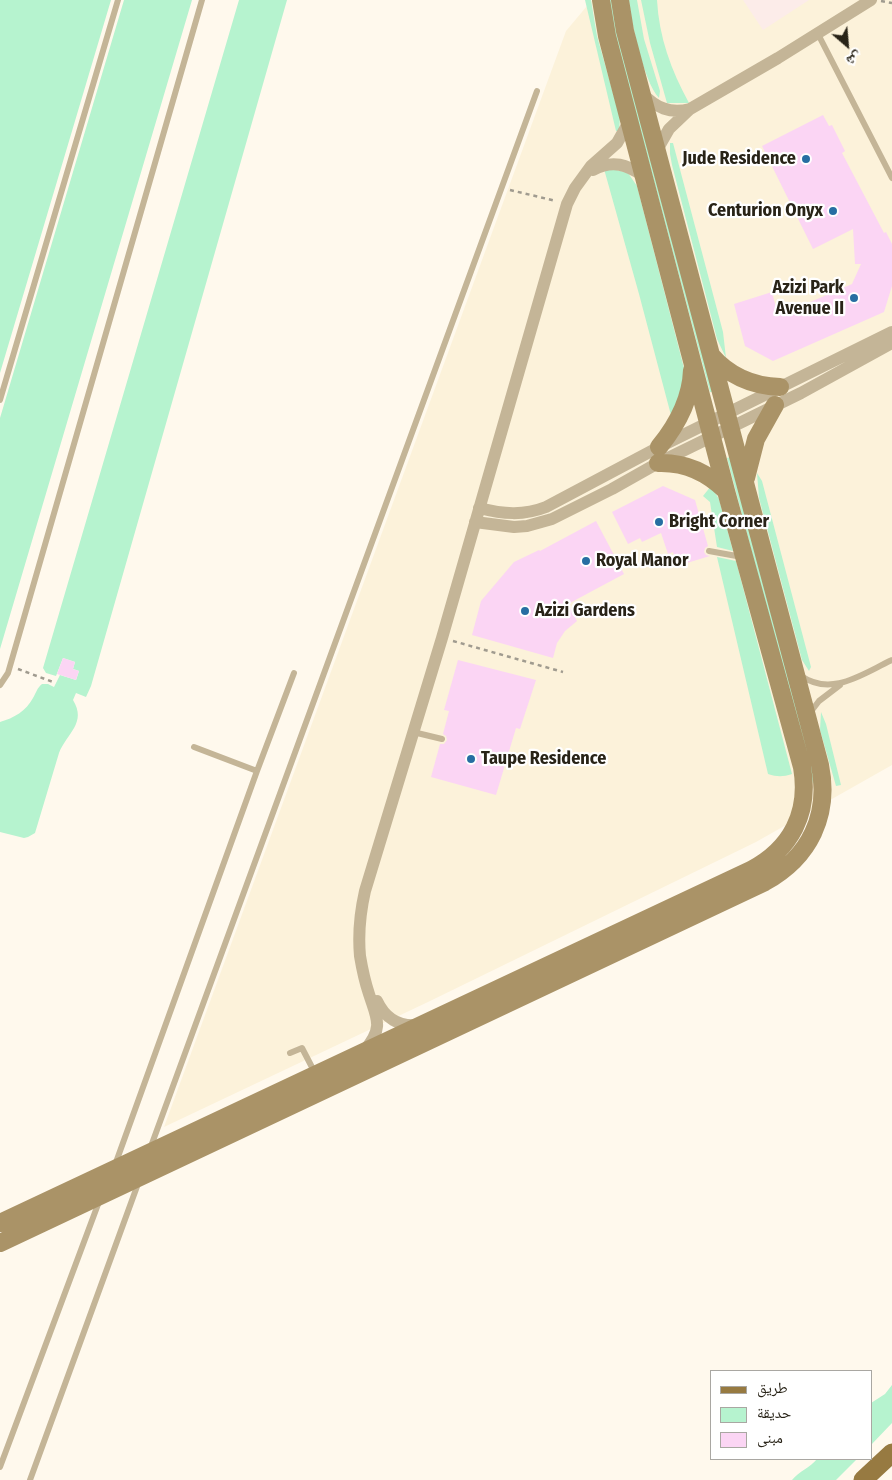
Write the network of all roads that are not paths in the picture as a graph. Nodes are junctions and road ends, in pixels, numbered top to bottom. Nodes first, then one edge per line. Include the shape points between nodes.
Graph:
1 (118, 0) edge
2 (202, 0) edge
3 (601, 0) edge
4 (620, 0) edge
5 (871, 0) edge
6 (818, 34) junction
7 (537, 91) dead end
8 (641, 93) junction
9 (690, 109) junction
10 (630, 120) junction
11 (656, 150) junction
12 (586, 173) junction
13 (644, 176) junction
14 (892, 178) edge
15 (892, 332) edge
16 (892, 343) edge
17 (711, 355) junction
18 (692, 362) junction
19 (780, 387) junction
20 (0, 400) edge
21 (775, 406) junction
22 (728, 420) junction
23 (710, 429) junction
24 (658, 455) junction
25 (745, 484) junction
26 (726, 492) junction
27 (479, 508) junction
28 (475, 522) junction
29 (709, 551) dead end
30 (744, 558) junction
31 (892, 660) edge
32 (794, 670) junction
33 (294, 673) dead end
34 (840, 684) junction
35 (0, 685) edge
36 (807, 718) junction
37 (413, 732) junction
38 (442, 739) dead end
39 (194, 747) dead end
40 (256, 771) junction
41 (802, 806) junction
42 (820, 812) junction
43 (529, 974) junction
44 (367, 984) junction
45 (536, 990) junction
46 (420, 1025) junction
47 (363, 1052) junction
48 (290, 1053) dead end
49 (316, 1075) junction
50 (148, 1154) junction
51 (114, 1170) junction
52 (140, 1177) junction
53 (101, 1195) junction
54 (0, 1223) edge
55 (0, 1243) edge
56 (892, 1453) edge
57 (0, 1467) edge
58 (30, 1480) edge
59 (864, 1480) edge

1 - 20 lane
2 - 35 lane via 10,666
3 - 10 street via 607,36
4 - 8 street via 624,31
5 - 6 street
6 - 9 street
6 - 14 lane
7 - 50 lane
8 - 9 street via 662,109 676,112
8 - 11 street
9 - 11 street via 669,129
10 - 12 street via 617,143
10 - 13 street
11 - 17 street
12 - 13 street via 612,163 631,167
12 - 27 street via 567,204
13 - 18 street
15 - 19 street
16 - 21 street
17 - 19 street via 740,379
17 - 22 street
18 - 23 street
18 - 24 street via 690,387 682,411
19 - 22 street
21 - 22 street
21 - 25 street via 751,451
22 - 23 street
22 - 25 street
23 - 24 street
23 - 26 street
24 - 26 street via 696,469
24 - 27 street via 536,511 502,514
24 - 28 street via 612,489 552,520 514,527
25 - 32 street
26 - 30 street
27 - 28 street
28 - 37 street
29 - 30 lane
30 - 41 street via 802,767
31 - 34 lane
32 - 34 lane via 819,684
32 - 36 street
33 - 40 lane
34 - 36 lane via 819,701
36 - 42 street via 822,776
37 - 38 lane
37 - 44 street via 362,904 360,944
39 - 40 lane
40 - 51 lane
41 - 42 street
41 - 43 street via 791,835 760,865
42 - 45 street via 804,848 775,877
43 - 45 street
43 - 46 street
44 - 46 street via 389,1018 400,1024
44 - 47 street via 377,1027 374,1038
45 - 52 street
46 - 47 street
47 - 49 street
48 - 49 lane via 302,1048
49 - 50 street
50 - 51 street
51 - 54 street
52 - 53 street
52 - 58 lane
53 - 55 street
53 - 57 lane
56 - 59 main road

